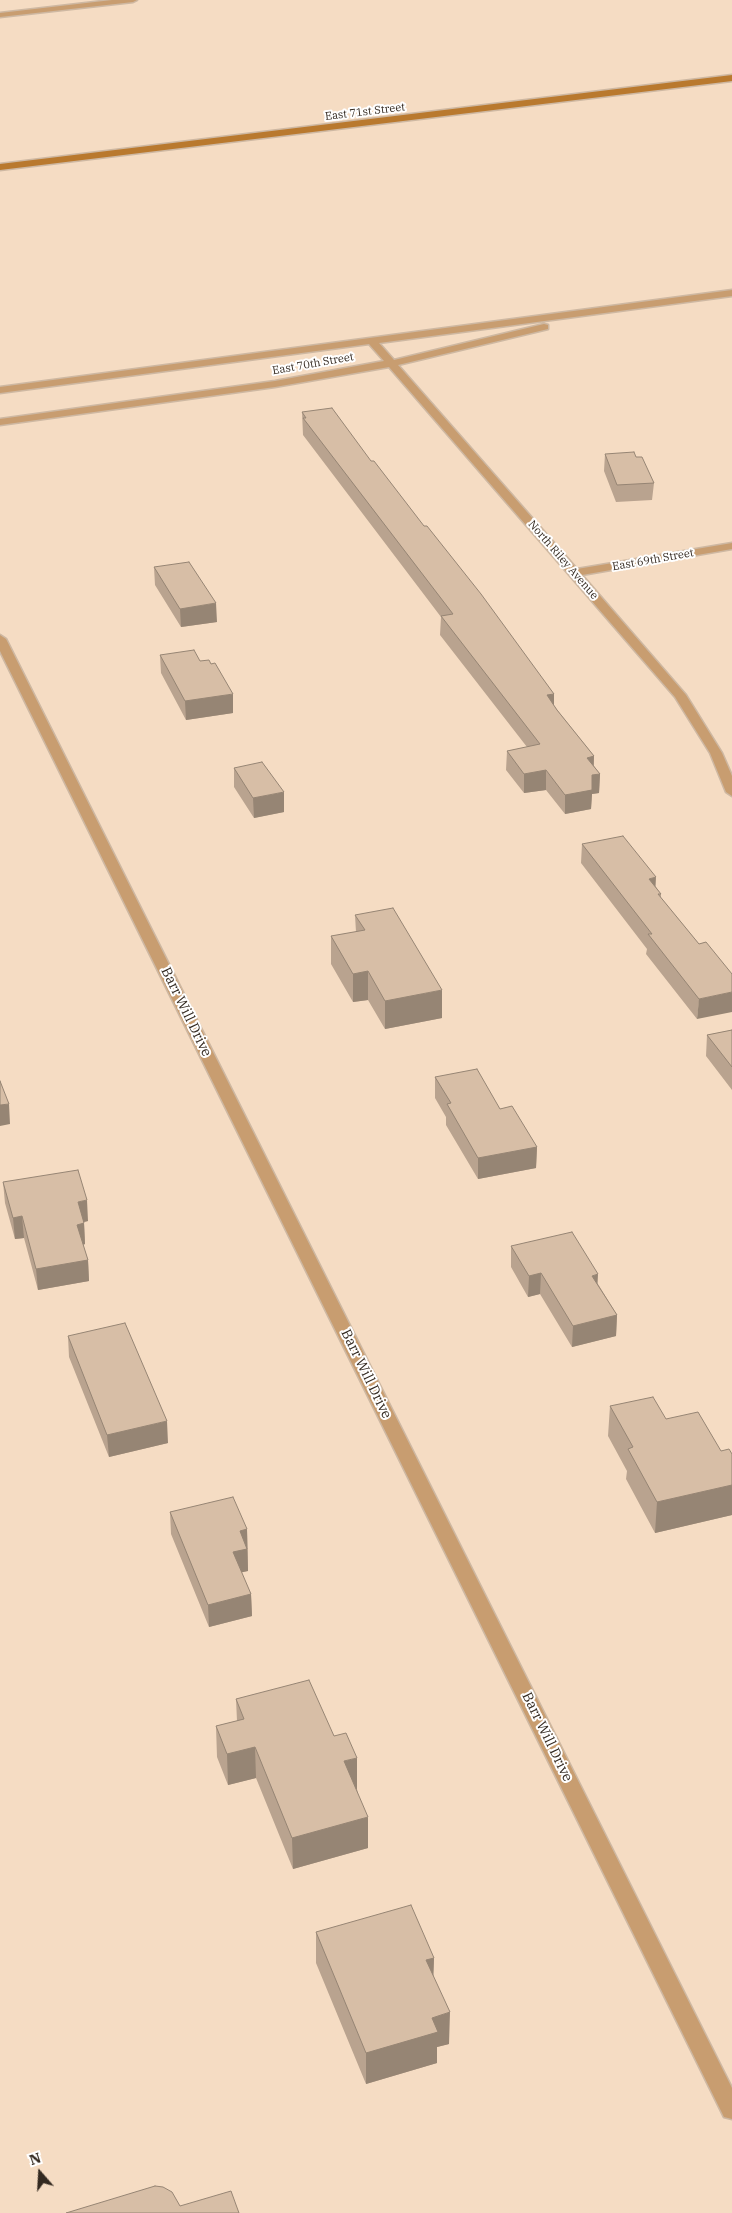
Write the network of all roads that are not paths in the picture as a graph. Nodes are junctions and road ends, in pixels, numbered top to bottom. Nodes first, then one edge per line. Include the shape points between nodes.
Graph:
1 (132, 0) edge
2 (0, 14) edge
3 (732, 78) edge
4 (0, 167) edge
5 (732, 293) edge
6 (626, 308) junction
7 (372, 341) junction
8 (392, 363) junction
9 (0, 390) edge
10 (0, 422) edge
11 (732, 546) edge
12 (574, 573) junction
13 (0, 639) edge
14 (732, 792) edge
15 (732, 2110) edge

1 - 2 street
3 - 4 main road, East 71st Street
5 - 6 street, East 70th Street
6 - 7 street, East 70th Street
6 - 8 street, East 70th Street
7 - 8 street, North Riley Avenue
7 - 9 street, East 70th Street
8 - 10 street, East 70th Street via 236,390
8 - 12 street, North Riley Avenue
11 - 12 street, East 69th Street
12 - 14 street, North Riley Avenue via 680,694 716,753
13 - 15 street, Barr Will Drive

